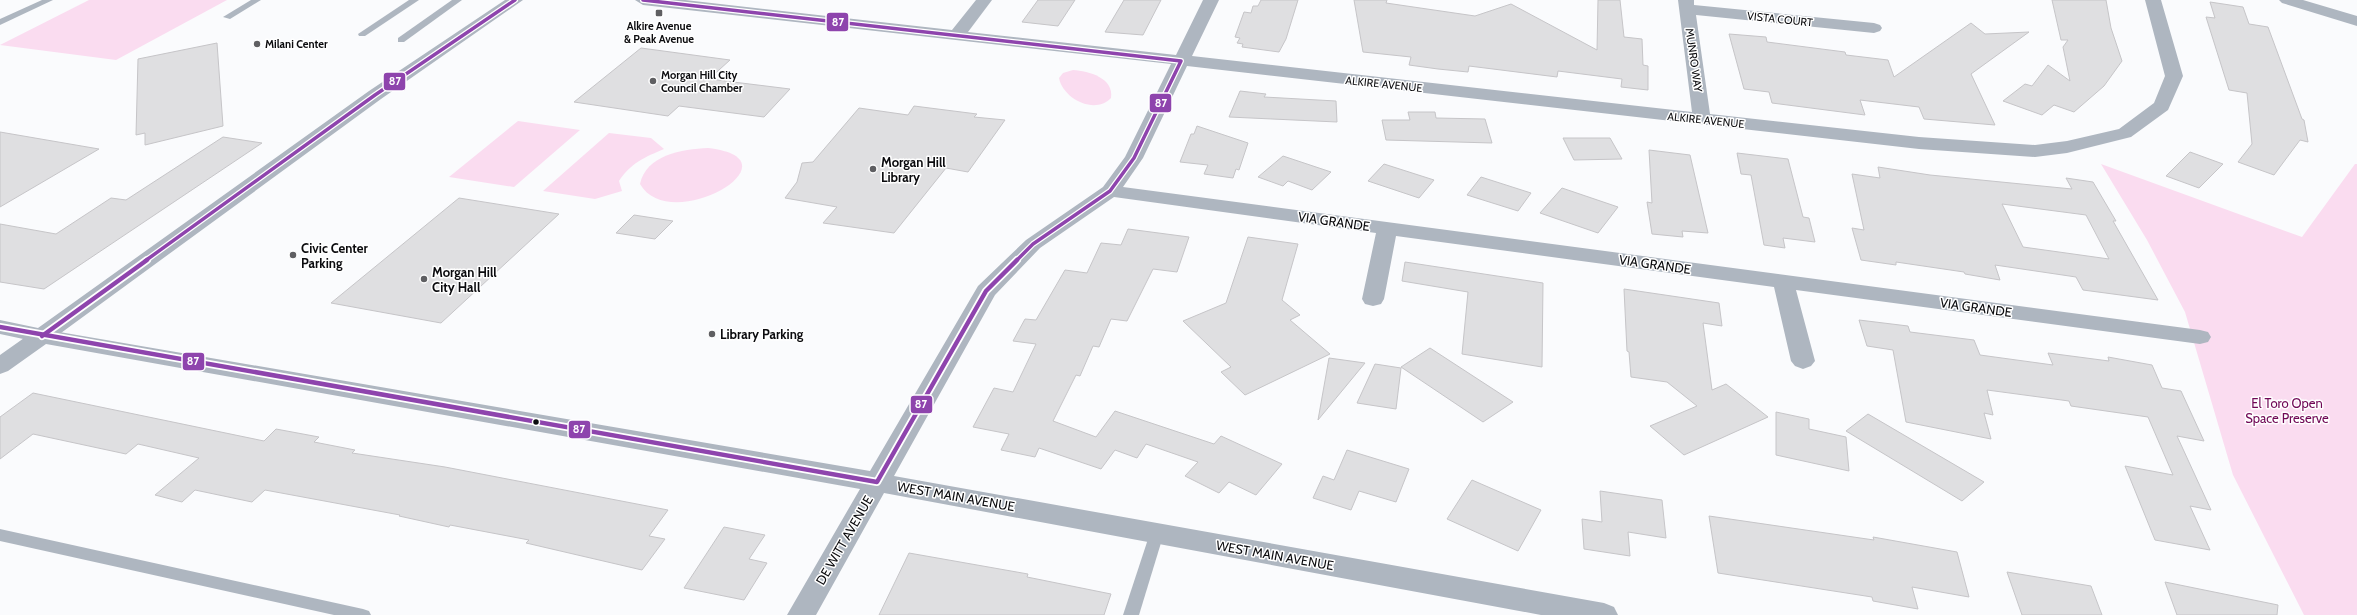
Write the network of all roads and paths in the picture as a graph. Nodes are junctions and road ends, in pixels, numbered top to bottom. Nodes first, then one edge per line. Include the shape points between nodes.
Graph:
1 (49, 0) edge
2 (258, 0) edge
3 (415, 0) edge
4 (458, 0) edge
5 (514, 0) edge
6 (643, 0) edge
7 (984, 0) edge
8 (1211, 0) edge
9 (2153, 0) edge
10 (2287, 0) edge
11 (1687, 5) edge
12 (228, 17) dead end
13 (2357, 21) edge
14 (0, 22) edge
15 (1874, 28) dead end
16 (362, 34) dead end
17 (956, 36) junction
18 (401, 40) dead end
19 (1181, 61) junction
20 (1702, 119) junction
21 (1110, 191) junction
22 (1387, 228) junction
23 (1783, 281) junction
24 (1373, 300) dead end
25 (0, 328) edge
26 (42, 336) junction
27 (2200, 337) dead end
28 (1803, 361) dead end
29 (0, 366) edge
30 (877, 482) junction
31 (1157, 533) junction
32 (0, 535) edge
33 (363, 615) edge
34 (801, 615) edge
35 (1131, 615) edge
36 (1604, 615) edge

1 - 14 lane
2 - 12 lane
3 - 16 lane
4 - 18 lane
5 - 26 street via 375,95
6 - 17 street, ALKIRE AVENUE
7 - 17 street
8 - 19 street, DE WITT AVENUE
9 - 20 street, ALKIRE AVENUE via 2174,76 2162,106 2125,133 2067,147 2035,151 1919,143
10 - 13 street
11 - 15 street, VISTA COURT
11 - 20 street, MUNRO WAY
17 - 19 street, ALKIRE AVENUE
19 - 20 street, ALKIRE AVENUE
19 - 21 street, DE WITT AVENUE via 1134,158
21 - 22 street, VIA GRANDE
21 - 30 street, DE WITT AVENUE via 1033,244 986,291
22 - 23 street, VIA GRANDE
22 - 24 street
23 - 27 street, VIA GRANDE
23 - 28 street
25 - 26 street, WEST MAIN AVENUE
26 - 29 street
26 - 30 street, WEST MAIN AVENUE
30 - 31 street, WEST MAIN AVENUE
30 - 34 street, DE WITT AVENUE
31 - 35 lane
31 - 36 street, WEST MAIN AVENUE
32 - 33 lane

